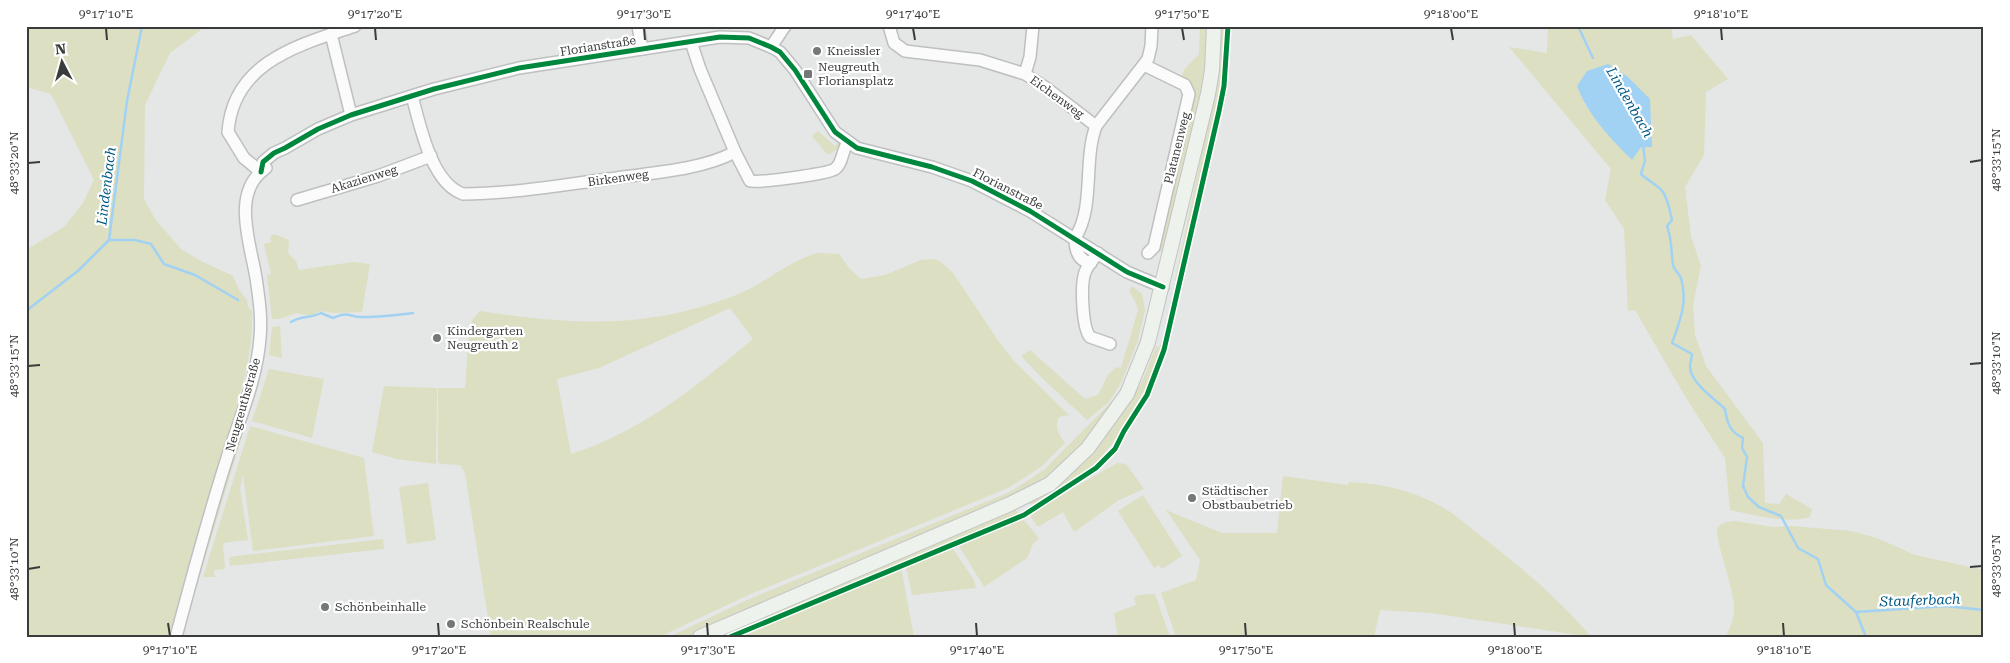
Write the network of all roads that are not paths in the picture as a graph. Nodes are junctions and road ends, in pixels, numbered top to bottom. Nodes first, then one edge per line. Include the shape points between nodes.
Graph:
1 (355, 26) edge
2 (638, 26) edge
3 (785, 26) edge
4 (889, 26) edge
5 (1033, 26) edge
6 (1152, 26) edge
7 (1214, 26) edge
8 (331, 34) junction
9 (692, 42) junction
10 (771, 46) junction
11 (642, 49) junction
12 (1144, 64) junction
13 (1024, 74) junction
14 (412, 96) junction
15 (351, 115) junction
16 (1096, 126) junction
17 (848, 142) junction
18 (735, 152) junction
19 (431, 156) junction
20 (261, 172) junction
21 (297, 200) dead end
22 (1075, 238) junction
23 (1098, 253) junction
24 (1148, 254) dead end
25 (1091, 263) junction
26 (1162, 287) junction
27 (1110, 344) dead end
28 (176, 637) edge
29 (700, 637) edge

1 - 8 street
2 - 11 street
3 - 10 street
4 - 13 street, Eichenweg via 894,43 905,51 980,60
5 - 13 street via 1030,57
6 - 12 street via 1151,48
7 - 26 main road via 1208,94
8 - 15 street
8 - 20 street via 267,62 238,96 228,132 244,158
9 - 10 street, Florianstraße via 740,36
9 - 11 street, Florianstraße
9 - 18 street
10 - 17 street, Florianstraße via 787,59 835,132
11 - 14 street, Florianstraße via 519,68
12 - 16 street
12 - 24 street, Platanenweg via 1185,85 1189,94 1154,247
13 - 16 street, Eichenweg via 1045,86
14 - 15 street, Florianstraße
14 - 19 street, Birkenweg
15 - 20 street, Florianstraße via 274,153 263,162
16 - 22 street, Eichenweg via 1084,217
17 - 18 street via 839,165 831,172 754,182 747,178
17 - 22 street, Florianstraße via 856,148 967,179
18 - 19 street, Birkenweg via 710,162 637,175 471,194 452,188
19 - 21 street, Akazienweg
20 - 28 street, Neugreuthstraße via 252,185 245,213 259,303 257,357
22 - 23 street, Florianstraße
22 - 25 street via 1079,257
23 - 25 street
23 - 26 street, Florianstraße via 1127,272
25 - 27 street via 1086,270 1083,293 1086,329 1090,337
26 - 29 main road via 1148,342 1127,394 1088,448 1050,484

